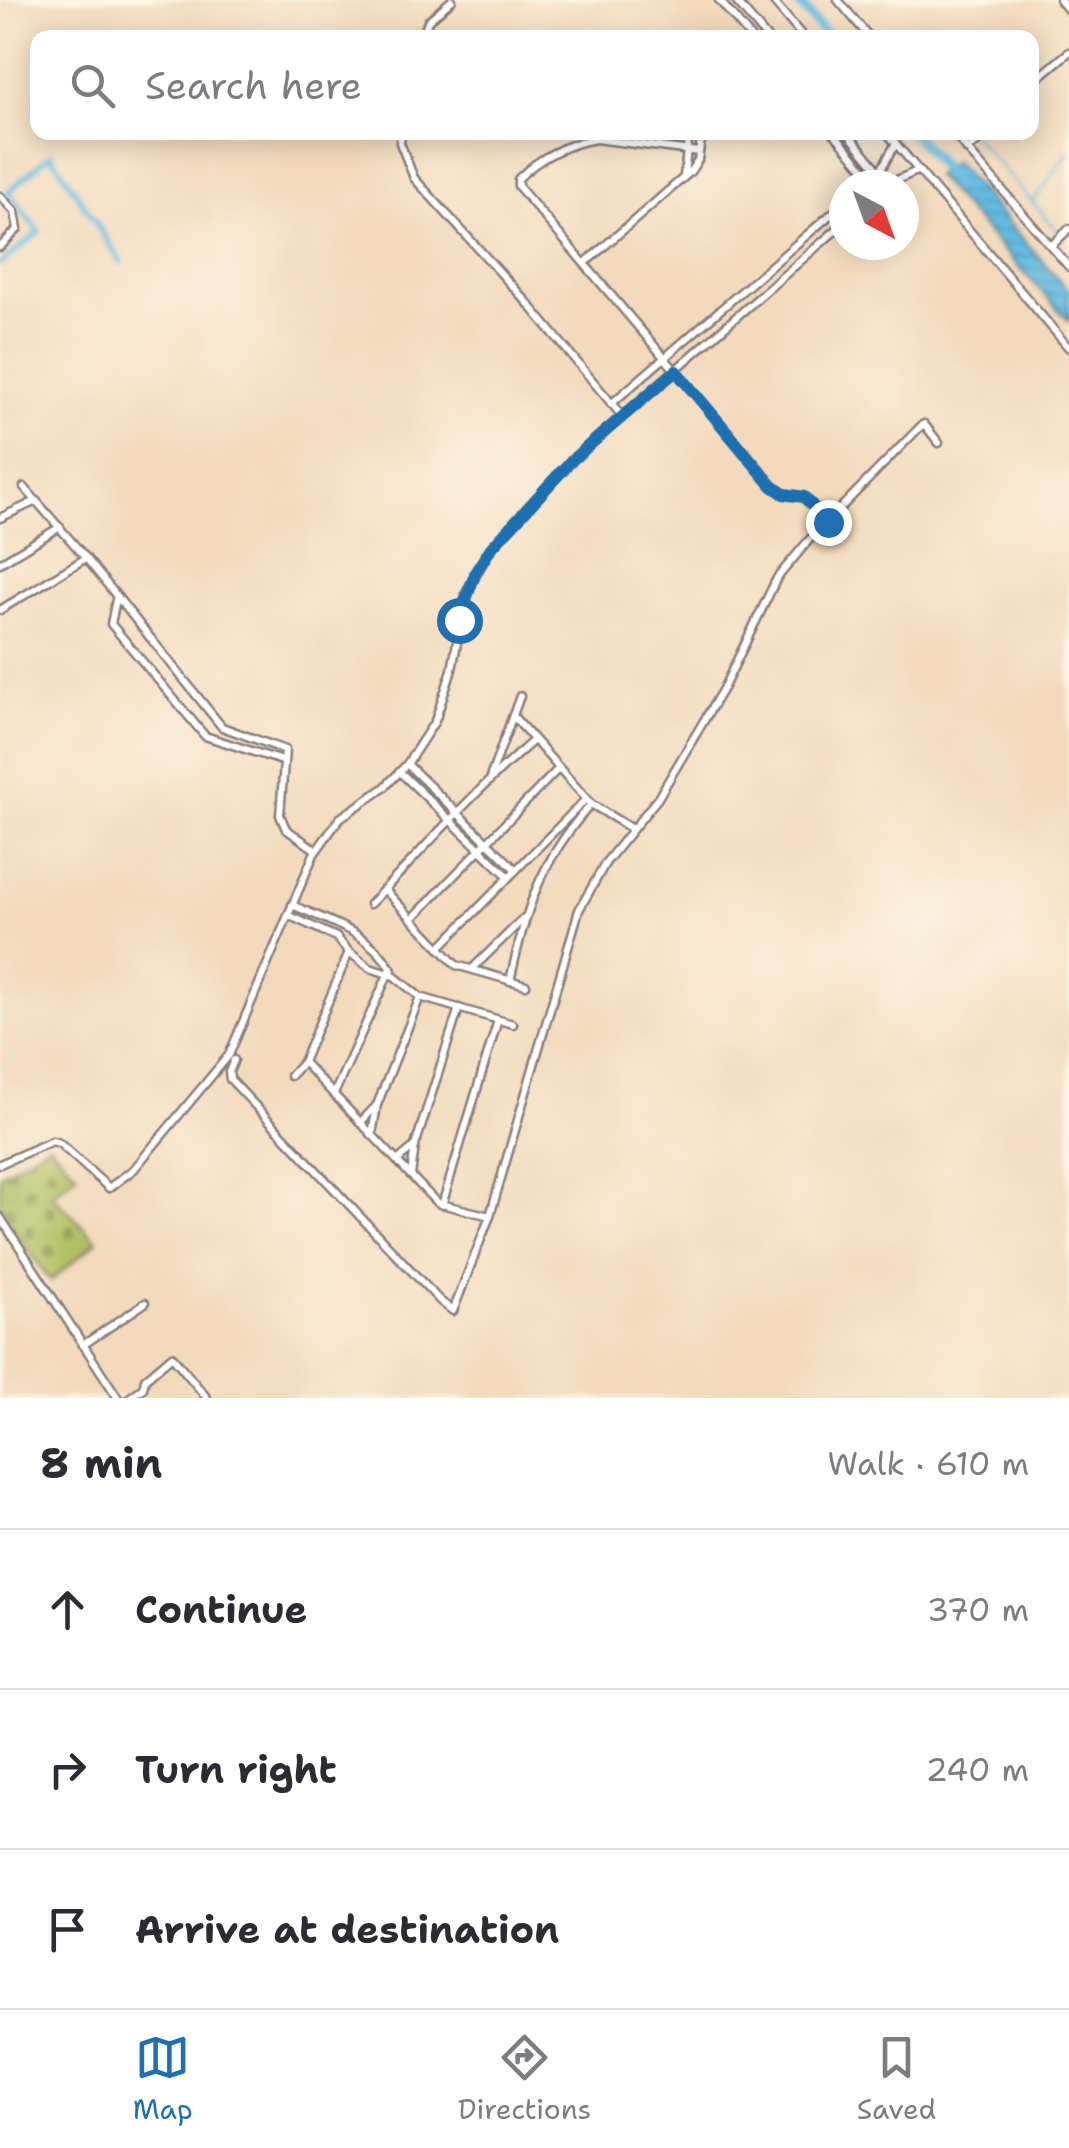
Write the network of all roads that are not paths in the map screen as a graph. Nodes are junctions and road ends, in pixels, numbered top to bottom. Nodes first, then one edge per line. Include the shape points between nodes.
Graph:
1 (452, 0) edge
2 (719, 0) edge
3 (734, 0) edge
4 (772, 0) edge
5 (838, 0) edge
6 (1060, 0) edge
7 (1069, 12) edge
8 (425, 30) edge
9 (744, 30) edge
10 (760, 30) edge
11 (797, 30) edge
12 (863, 30) edge
13 (1069, 52) edge
14 (1039, 77) edge
15 (400, 140) edge
16 (588, 140) edge
17 (604, 140) edge
18 (688, 140) edge
19 (701, 140) edge
20 (840, 140) edge
21 (852, 140) edge
22 (893, 140) edge
23 (959, 140) edge
24 (980, 140) edge
25 (896, 143) junction
26 (968, 150) junction
27 (687, 151) junction
28 (699, 152) junction
29 (868, 170) edge
30 (870, 170) edge
31 (881, 170) edge
32 (916, 170) edge
33 (919, 173) edge
34 (684, 178) junction
35 (0, 196) edge
36 (829, 216) edge
37 (1064, 235) edge
38 (829, 236) edge
39 (0, 246) edge
40 (1051, 246) junction
41 (585, 263) junction
42 (1066, 264) edge
43 (1054, 270) dead end
44 (1069, 348) edge
45 (665, 358) junction
46 (676, 371) junction
47 (612, 403) junction
48 (623, 416) junction
49 (939, 444) dead end
50 (24, 487) dead end
51 (36, 501) junction
52 (0, 518) edge
53 (828, 522) junction
54 (60, 527) junction
55 (86, 558) junction
56 (0, 563) edge
57 (116, 598) junction
58 (0, 610) edge
59 (520, 696) dead end
60 (514, 718) junction
61 (222, 727) junction
62 (218, 740) junction
63 (534, 740) junction
64 (282, 761) junction
65 (408, 764) junction
66 (560, 768) junction
67 (400, 772) junction
68 (490, 777) junction
69 (589, 801) junction
70 (459, 814) junction
71 (452, 822) junction
72 (632, 829) junction
73 (488, 842) junction
74 (316, 850) junction
75 (480, 850) junction
76 (516, 870) junction
77 (509, 877) junction
78 (384, 889) junction
79 (370, 904) dead end
80 (292, 905) junction
81 (288, 915) junction
82 (525, 917) junction
83 (412, 919) junction
84 (341, 926) junction
85 (336, 937) junction
86 (439, 948) junction
87 (349, 952) junction
88 (472, 970) junction
89 (390, 973) junction
90 (510, 980) junction
91 (526, 986) dead end
92 (420, 997) junction
93 (459, 1008) junction
94 (498, 1020) junction
95 (513, 1024) dead end
96 (234, 1060) dead end
97 (303, 1062) junction
98 (290, 1076) dead end
99 (334, 1095) junction
100 (377, 1104) junction
101 (360, 1123) junction
102 (372, 1136) junction
103 (415, 1146) junction
104 (396, 1161) junction
105 (0, 1164) edge
106 (411, 1176) junction
107 (442, 1206) junction
108 (0, 1216) edge
109 (490, 1216) junction
110 (145, 1303) dead end
111 (83, 1345) junction
112 (118, 1398) edge
113 (129, 1398) edge
114 (207, 1398) edge

1 - 8 street
2 - 9 street
3 - 10 street
4 - 11 street
5 - 12 street
6 - 7 street
13 - 14 street
15 - 47 street via 410,170
16 - 41 street via 518,179 527,200
17 - 27 street
18 - 27 street
19 - 28 street
20 - 29 street
21 - 30 street
22 - 25 street
23 - 26 street
24 - 26 street
25 - 31 street
25 - 32 street
26 - 40 street
27 - 28 street
27 - 34 street
28 - 34 street
33 - 44 street
34 - 41 street
35 - 39 street via 15,212 18,228
36 - 45 street
37 - 40 street
38 - 46 street
40 - 42 street
41 - 45 street
42 - 43 street
45 - 46 street
45 - 47 street
46 - 48 street
46 - 53 street via 772,486 804,497
47 - 48 street
48 - 65 street via 572,460 476,571 446,693
49 - 53 street via 924,424
50 - 51 street
51 - 52 street
51 - 54 street
53 - 72 street via 782,570 724,687
54 - 55 street
54 - 56 street
55 - 57 street
55 - 58 street
57 - 61 street
57 - 62 street via 111,624 205,736
59 - 60 street
60 - 63 street
60 - 68 street
61 - 62 street
61 - 64 street via 284,750
62 - 64 street
63 - 66 street
63 - 68 street
64 - 74 street via 280,815 286,829
65 - 67 street
65 - 70 street
66 - 69 street
66 - 73 street
67 - 71 street
67 - 74 street via 340,818
68 - 70 street
69 - 72 street
69 - 76 street
69 - 82 street via 546,863
70 - 71 street
70 - 73 street
71 - 75 street
71 - 78 street
72 - 109 street via 579,910
73 - 75 street
73 - 76 street
74 - 80 street
75 - 77 street
75 - 83 street
76 - 77 street
77 - 86 street
78 - 79 street
78 - 83 street
80 - 81 street
80 - 84 street
81 - 85 street
81 - 105 street via 229,1055 116,1186 104,1186 52,1142
82 - 88 street
82 - 90 street
83 - 86 street
84 - 85 street
84 - 89 street via 372,946
85 - 87 street
86 - 88 street
87 - 89 street
87 - 97 street
88 - 90 street
89 - 92 street
89 - 99 street
90 - 91 street
92 - 93 street
92 - 100 street
93 - 94 street
93 - 103 street
94 - 95 street
94 - 107 street
96 - 109 street via 230,1079 448,1308 457,1306
97 - 98 street
97 - 99 street
99 - 101 street
100 - 101 street
100 - 102 street
101 - 102 street
102 - 104 street
103 - 104 street
103 - 106 street
104 - 106 street
106 - 107 street
107 - 109 street
108 - 111 street
110 - 111 street
111 - 112 street
113 - 114 street via 172,1356

